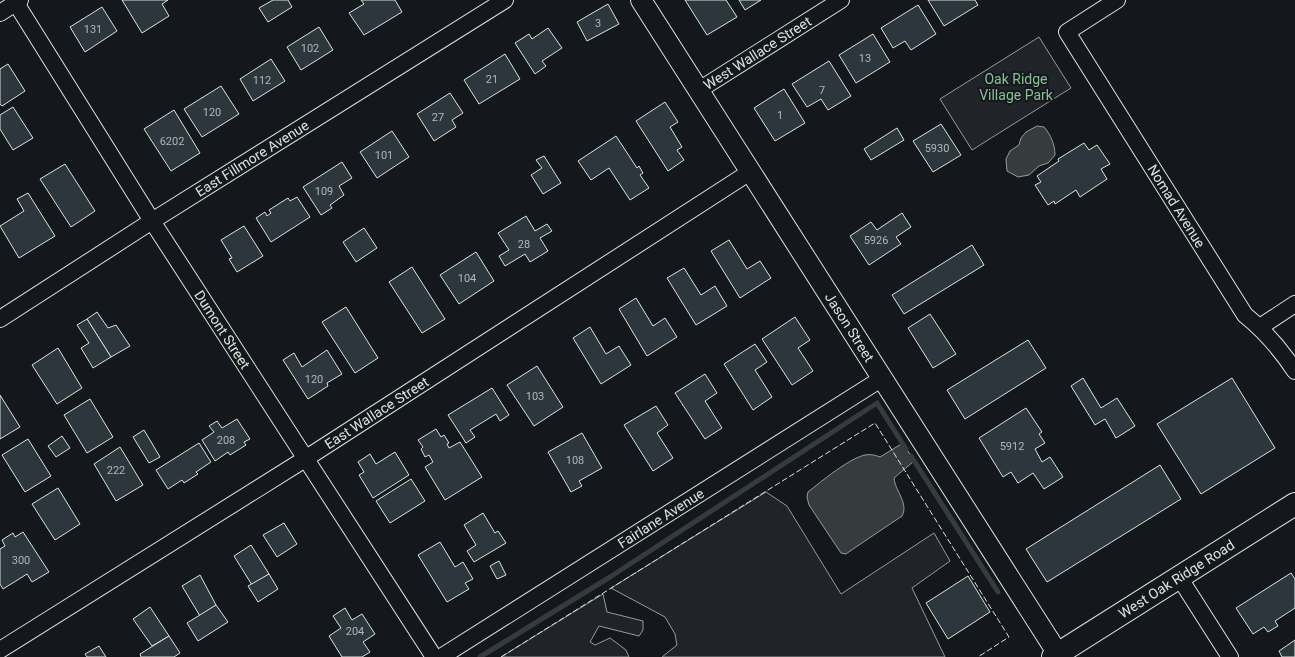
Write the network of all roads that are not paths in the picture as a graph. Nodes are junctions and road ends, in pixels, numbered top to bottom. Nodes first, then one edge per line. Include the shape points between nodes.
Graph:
1 (505, 0) edge
2 (641, 0) edge
3 (841, 0) edge
4 (1117, 0) edge
5 (17, 1) edge
6 (0, 12) edge
7 (699, 90) junction
8 (750, 172) junction
9 (152, 221) junction
10 (1295, 304) edge
11 (0, 319) edge
12 (1260, 327) junction
13 (1295, 371) edge
14 (882, 379) junction
15 (305, 459) junction
16 (1295, 504) edge
17 (1179, 577) junction
18 (0, 650) edge
19 (1055, 655) edge
20 (434, 657) edge
21 (441, 657) edge
22 (1230, 657) edge

1 - 9 street, East Fillmore Avenue
2 - 7 street, Jason Street
3 - 7 street, West Wallace Street
4 - 12 street, Nomad Avenue via 1067,32 1245,315
5 - 6 street
5 - 9 street, Dumont Street
7 - 8 street, Jason Street
8 - 14 street, Jason Street
8 - 15 street, East Wallace Street
9 - 11 street, East Fillmore Avenue
9 - 15 street, Dumont Street
10 - 12 street
12 - 13 street, Nomad Avenue
14 - 19 street, Jason Street
14 - 21 street, Fairlane Avenue
15 - 18 street, East Wallace Street
15 - 20 street, Dumont Street
16 - 17 main road, West Oak Ridge Road
17 - 19 main road, West Oak Ridge Road
17 - 22 street

